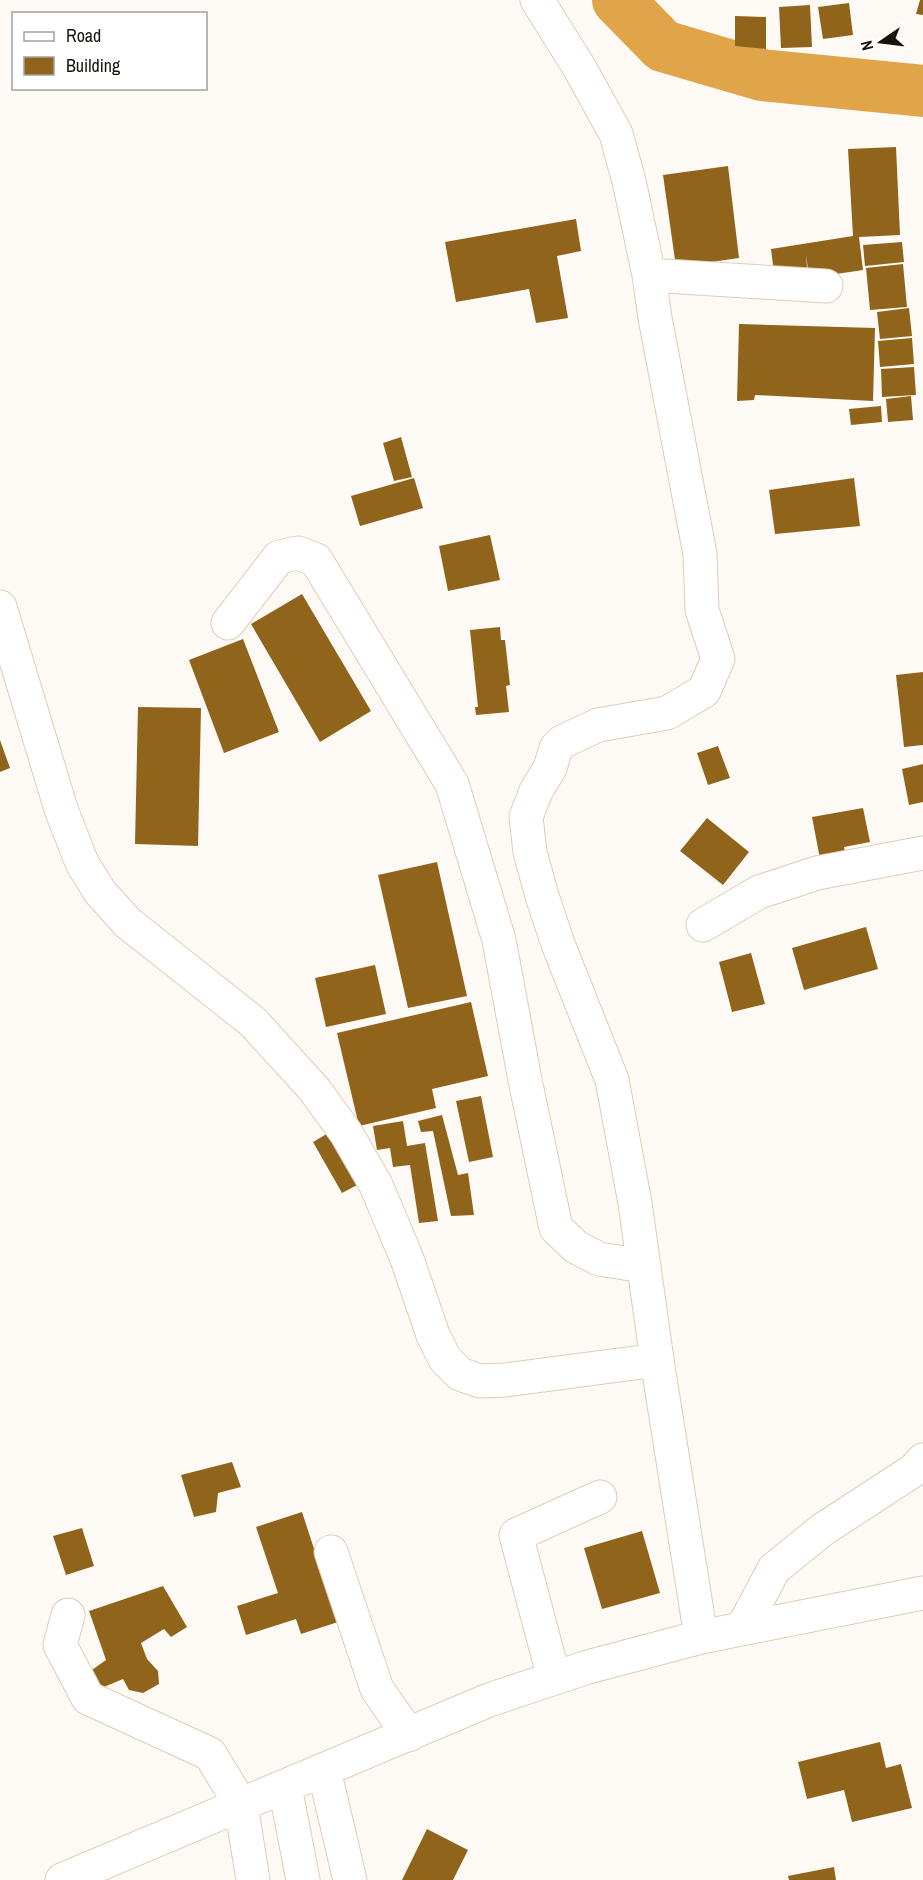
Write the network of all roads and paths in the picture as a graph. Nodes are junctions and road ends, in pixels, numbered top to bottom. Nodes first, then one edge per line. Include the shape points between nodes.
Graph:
1 (537, 0) edge
2 (649, 275) junction
3 (826, 286) dead end
4 (0, 606) edge
5 (228, 623) dead end
6 (923, 853) edge
7 (704, 925) dead end
8 (644, 1266) junction
9 (657, 1360) junction
10 (923, 1460) edge
11 (600, 1497) dead end
12 (332, 1552) dead end
13 (923, 1593) edge
14 (68, 1615) dead end
15 (742, 1629) junction
16 (701, 1637) junction
17 (554, 1678) junction
18 (409, 1735) junction
19 (324, 1770) junction
20 (285, 1787) junction
21 (241, 1805) junction
22 (62, 1880) edge
23 (253, 1880) edge
24 (303, 1880) edge
25 (350, 1880) edge

1 - 2 street via 616,134
2 - 3 street
2 - 8 street via 700,554 702,610 718,659 704,691 667,713 598,725 562,742 526,817 530,852 542,896 612,1080
4 - 9 street via 82,863 100,892 128,922 253,1022 314,1089 346,1133 376,1185 445,1359 460,1374 480,1381
5 - 8 street via 279,557 298,553 316,560 452,784 499,940 556,1228 576,1247 599,1259
6 - 7 street via 817,873 759,892
8 - 9 street
9 - 16 street
10 - 15 street via 914,1470 822,1530 774,1569
11 - 17 street via 516,1535
12 - 18 street via 377,1689
13 - 15 street
14 - 21 street via 60,1645 88,1698 210,1754
15 - 16 street
16 - 17 street
17 - 18 street via 489,1700
18 - 19 street
19 - 20 street
19 - 25 street
20 - 21 street
20 - 24 street
21 - 22 street
21 - 23 street

